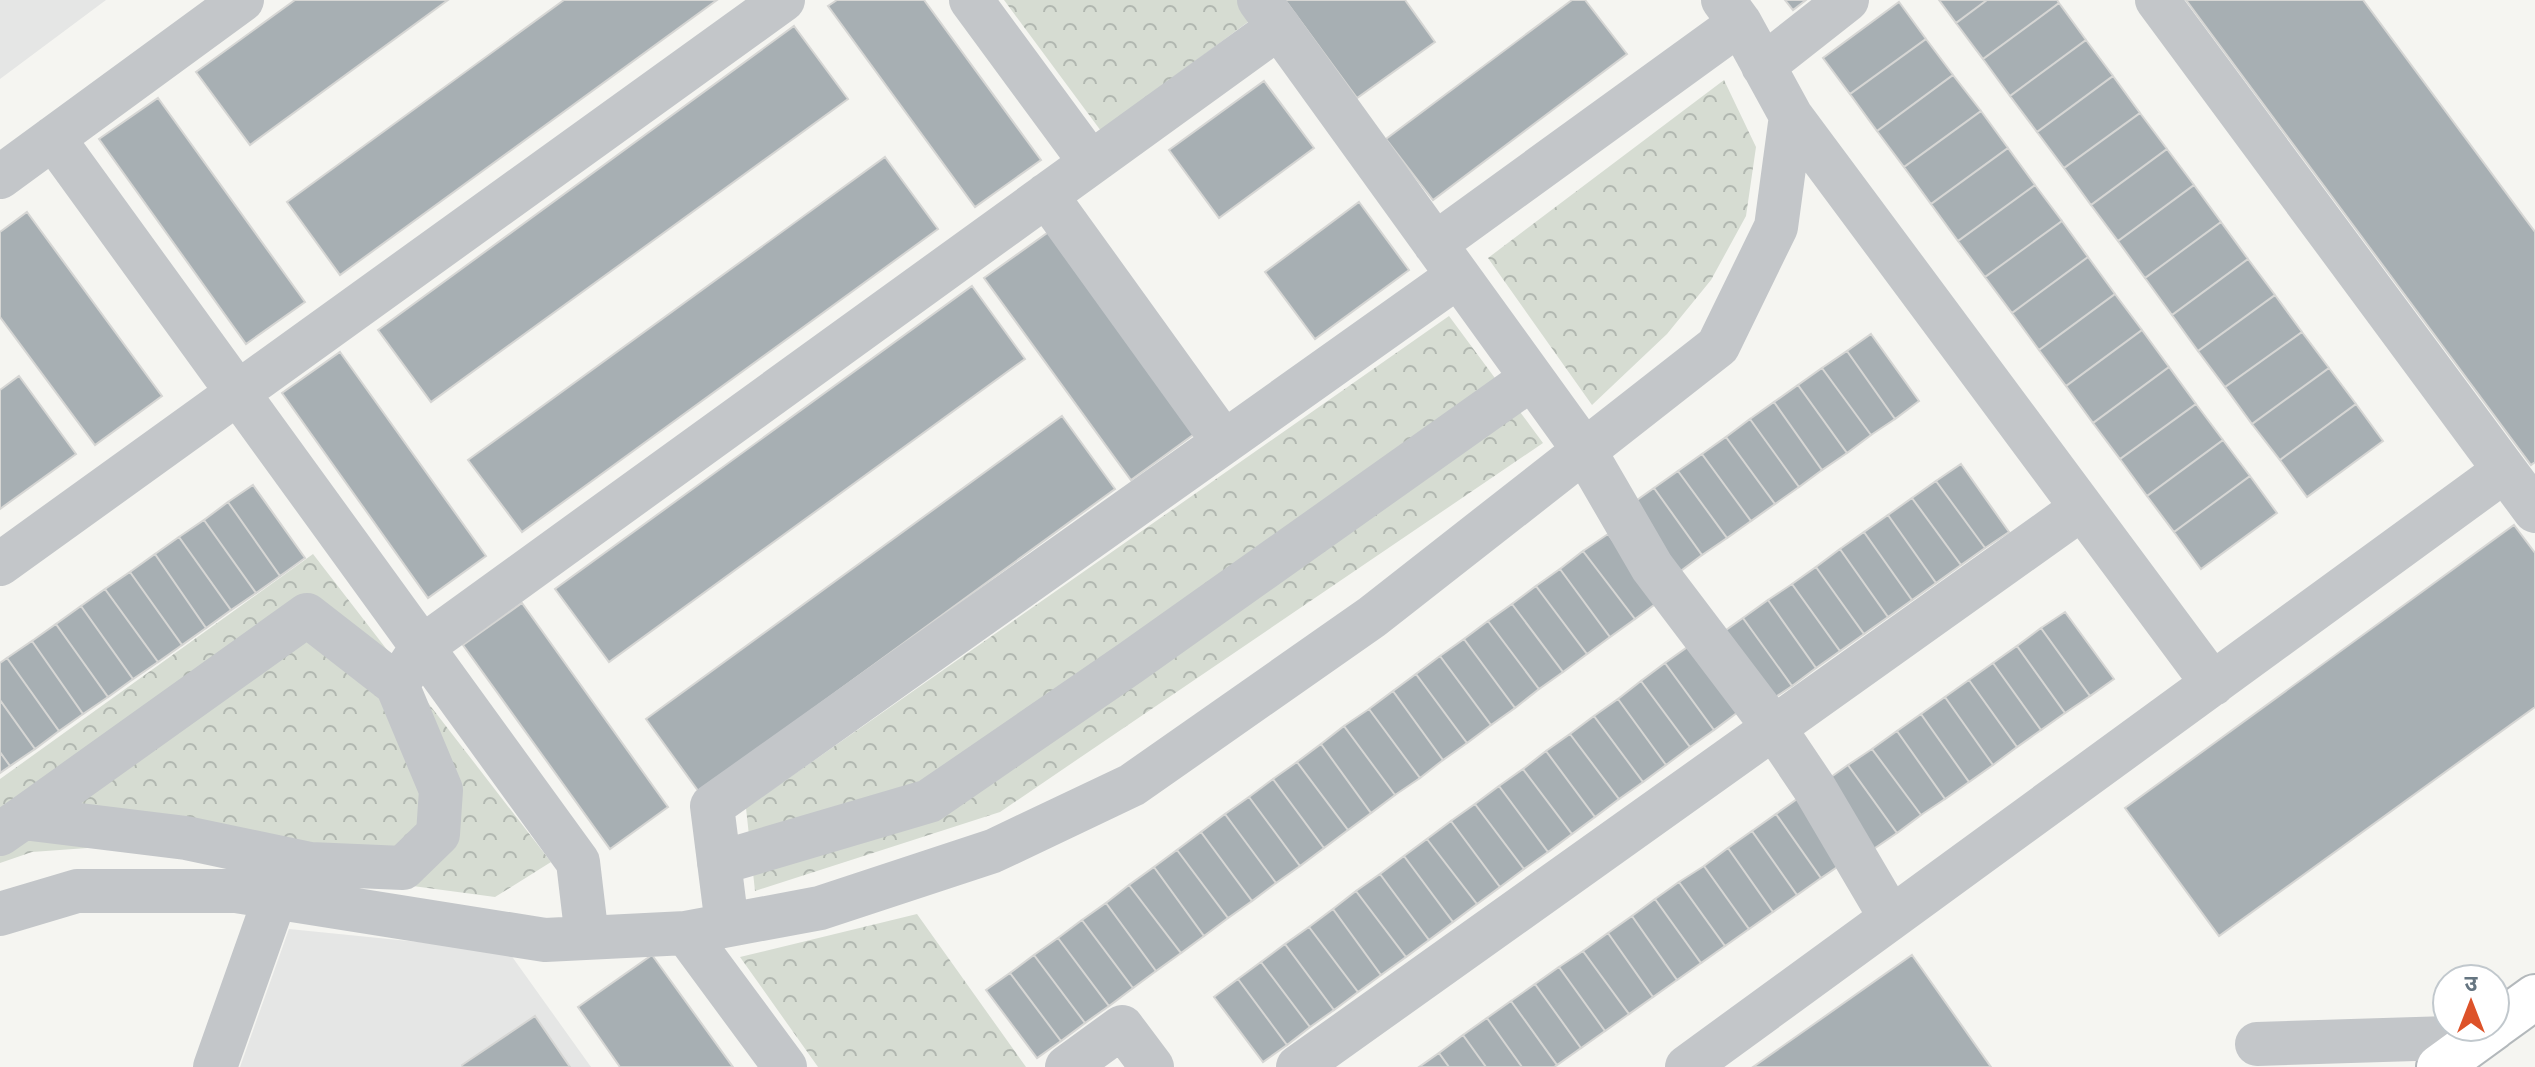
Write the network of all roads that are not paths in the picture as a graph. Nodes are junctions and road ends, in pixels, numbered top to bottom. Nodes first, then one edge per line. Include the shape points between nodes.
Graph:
1 (242, 0) edge
2 (783, 0) edge
3 (971, 0) edge
4 (1847, 0) edge
5 (2157, 0) edge
6 (1731, 12) edge
7 (1269, 14) edge
8 (1763, 66) junction
9 (1791, 116) junction
10 (53, 138) junction
11 (1091, 163) junction
12 (0, 177) edge
13 (1046, 195) junction
14 (1446, 260) junction
15 (1532, 378) junction
16 (238, 394) junction
17 (1224, 442) junction
18 (1584, 450) junction
19 (2504, 471) junction
20 (2082, 508) junction
21 (2535, 511) edge
22 (0, 564) edge
23 (422, 647) junction
24 (2213, 684) junction
25 (397, 685) junction
26 (1774, 728) junction
27 (11, 826) edge
28 (719, 863) junction
29 (275, 898) junction
30 (0, 914) edge
31 (1891, 918) junction
32 (706, 929) junction
33 (587, 938) junction
34 (2535, 997) edge
35 (2511, 1015) edge
36 (2431, 1034) edge
37 (2472, 1043) edge
38 (2257, 1044) dead end
39 (215, 1067) edge
40 (785, 1067) edge
41 (1067, 1067) edge
42 (1152, 1067) edge
43 (1298, 1067) edge
44 (1687, 1067) edge
45 (2439, 1067) edge

1 - 10 street
2 - 16 street
3 - 11 street
4 - 8 street
5 - 19 street
6 - 8 street
6 - 14 street
7 - 11 street
7 - 14 street
8 - 9 street
9 - 18 street via 1776,227 1718,346
9 - 20 street
10 - 12 street
10 - 16 street
11 - 13 street
13 - 17 street
13 - 23 street
14 - 15 street
14 - 17 street
15 - 18 street
15 - 28 street via 929,801
16 - 22 street
16 - 23 street
17 - 28 street via 712,806
18 - 26 street via 1652,567
18 - 32 street via 1372,617 1132,785 993,851 820,908
19 - 21 street
19 - 24 street
20 - 24 street
20 - 26 street
23 - 25 street
23 - 33 street via 578,862
24 - 31 street
25 - 27 street via 307,615
25 - 27 street via 441,790 438,834 403,868 310,864 186,838
26 - 31 street
26 - 43 street
28 - 32 street
29 - 30 street via 236,891 77,891
29 - 33 street via 545,940
29 - 39 street
31 - 44 street
32 - 33 street
32 - 40 street
34 - 35 main road
36 - 38 street
37 - 45 main road
41 - 42 street via 1122,1027

